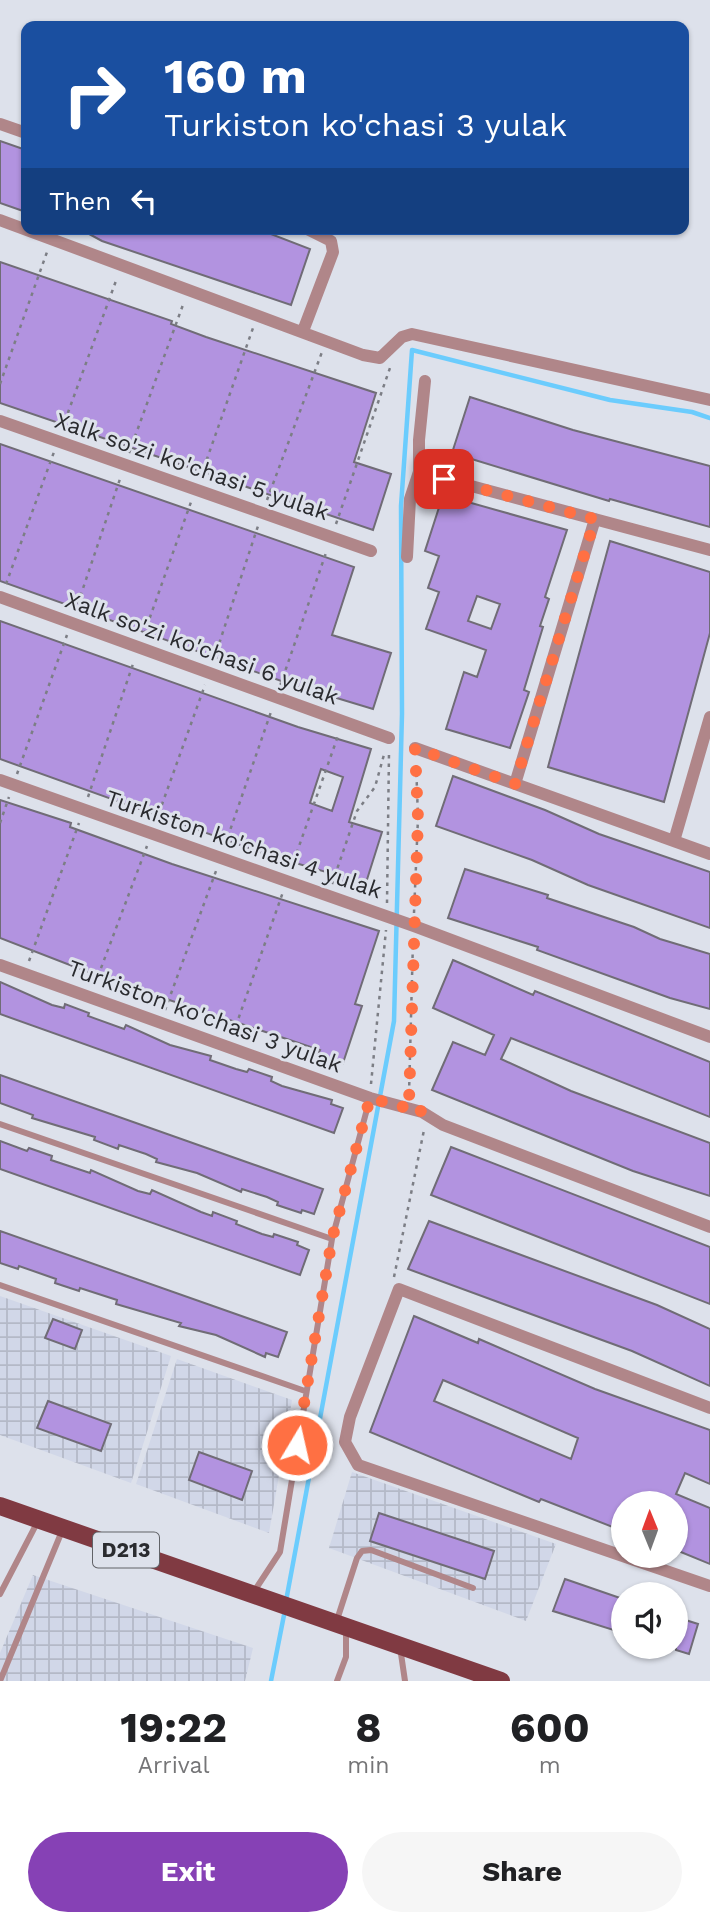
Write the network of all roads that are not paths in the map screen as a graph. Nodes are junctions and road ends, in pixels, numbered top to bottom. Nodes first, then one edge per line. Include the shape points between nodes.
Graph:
1 (0, 124) edge
2 (21, 131) edge
3 (0, 220) edge
4 (21, 228) edge
5 (41, 235) edge
6 (319, 235) edge
7 (303, 331) junction
8 (425, 381) dead end
9 (710, 400) edge
10 (0, 421) edge
11 (419, 472) junction
12 (595, 519) junction
13 (710, 550) edge
14 (371, 551) dead end
15 (407, 557) dead end
16 (0, 597) edge
17 (710, 717) edge
18 (389, 738) road end
19 (415, 748) road end
20 (0, 780) edge
21 (515, 784) junction
22 (674, 841) junction
23 (710, 854) edge
24 (0, 965) edge
25 (710, 1037) edge
26 (370, 1098) junction
27 (0, 1124) edge
28 (710, 1227) edge
29 (332, 1239) junction
30 (0, 1285) edge
31 (305, 1391) junction
32 (710, 1408) edge
33 (0, 1506) edge
34 (39, 1519) junction
35 (63, 1528) junction
36 (710, 1586) edge
37 (473, 1588) dead end
38 (0, 1594) edge
39 (253, 1595) junction
40 (337, 1623) junction
41 (400, 1645) junction
42 (1, 1681) edge
43 (337, 1681) edge
44 (405, 1681) edge
45 (501, 1681) edge

1 - 2 street
3 - 4 street
5 - 7 street
6 - 7 street via 331,241 333,251
7 - 9 street via 380,358 401,337 412,334
8 - 11 street
10 - 14 street, Xalk so'zi ko'chasi 5 yulak
11 - 12 street
11 - 15 street via 411,499
12 - 13 street
12 - 21 street
16 - 18 street, Xalk so'zi ko'chasi 6 yulak
17 - 22 street
19 - 21 street
20 - 25 street, Turkiston ko'chasi 4 yulak via 414,926
21 - 22 street
22 - 23 street
24 - 26 street, Turkiston ko'chasi 3 yulak
26 - 28 street, Turkiston ko'chasi 3 yulak via 422,1112 443,1125
26 - 29 lane
27 - 29 lane
29 - 31 lane
30 - 31 lane
31 - 39 lane via 280,1552
32 - 36 street via 399,1289 350,1417 345,1442 358,1465
33 - 34 main road, D213
34 - 35 main road, D213
34 - 38 lane
35 - 39 main road, D213
35 - 42 lane
37 - 40 lane via 372,1550 362,1551
39 - 40 main road, D213
40 - 41 main road, D213
40 - 43 lane via 346,1657
41 - 44 lane
41 - 45 main road, D213

